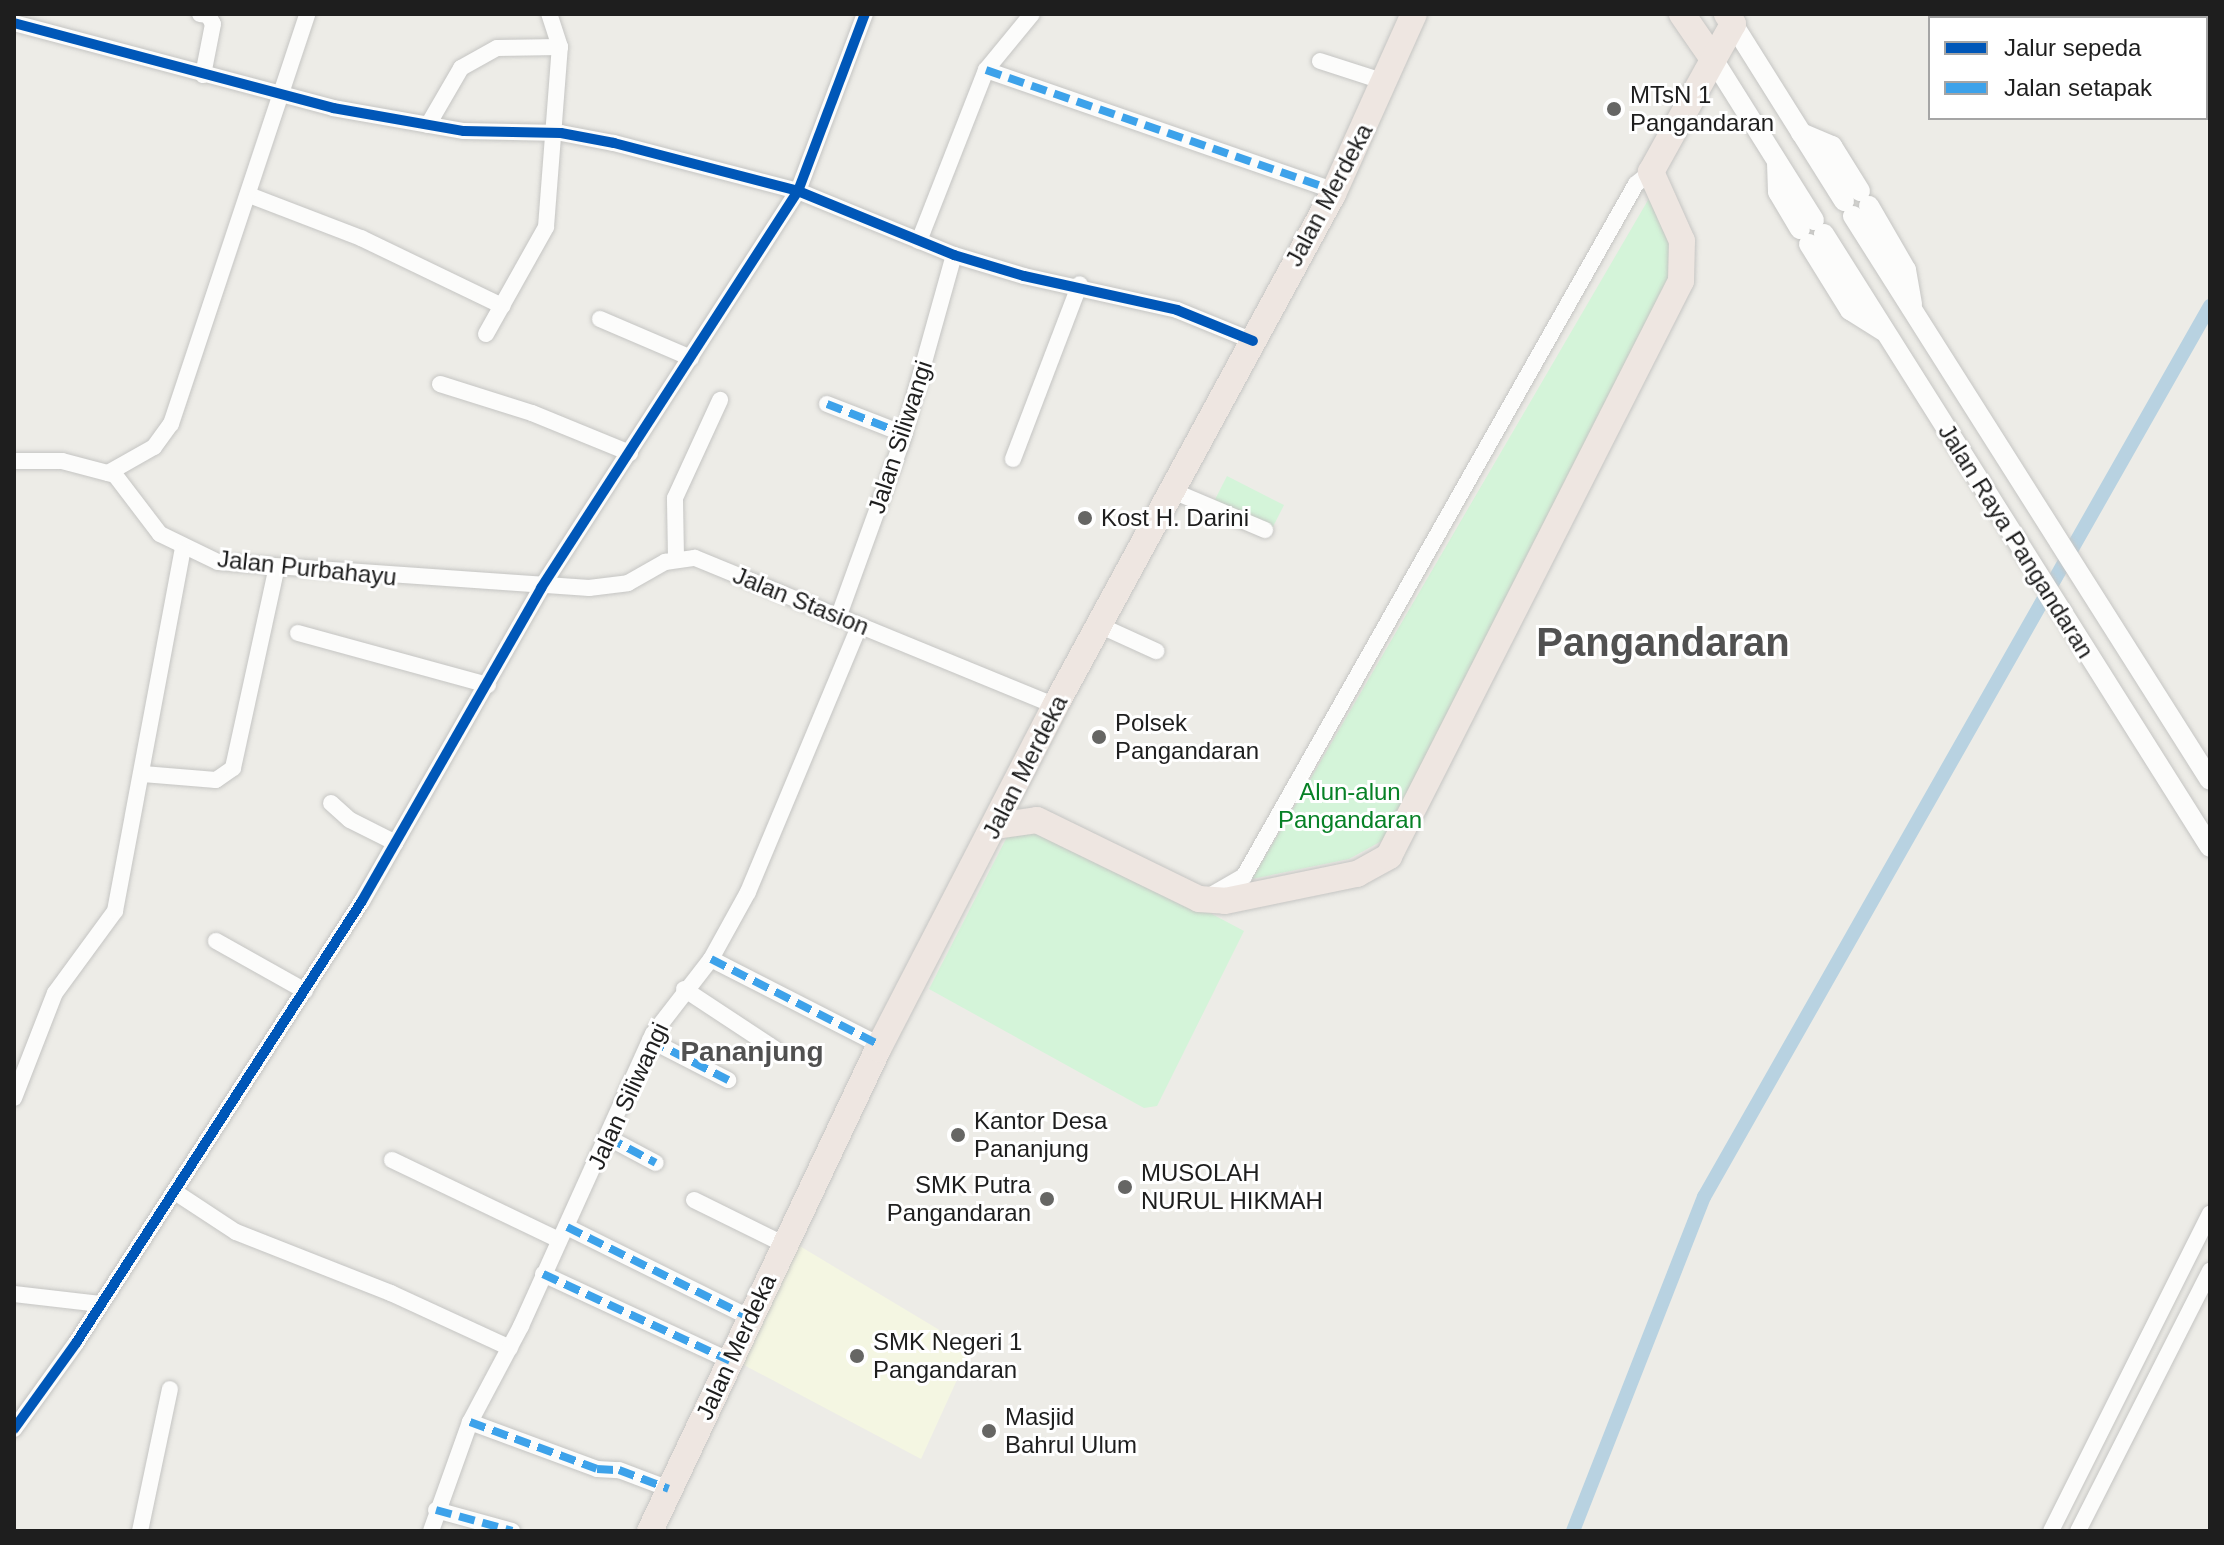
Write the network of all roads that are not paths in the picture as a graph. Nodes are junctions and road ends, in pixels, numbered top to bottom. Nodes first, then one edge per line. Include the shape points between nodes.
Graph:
1 (200, 14) edge
2 (307, 14) edge
3 (549, 14) edge
4 (865, 14) edge
5 (1032, 14) edge
6 (1414, 14) edge
7 (1682, 14) edge
8 (1730, 19) edge
9 (14, 23) edge
10 (553, 47) junction
11 (1713, 59) junction
12 (1320, 61) dead end
13 (986, 70) junction
14 (203, 75) junction
15 (1385, 82) junction
16 (283, 95) junction
17 (428, 125) junction
18 (556, 134) junction
19 (1651, 172) junction
20 (1333, 190) junction
21 (798, 191) junction
22 (249, 195) junction
23 (919, 241) junction
24 (954, 255) junction
25 (1080, 284) junction
26 (502, 306) junction
27 (600, 319) dead end
28 (486, 334) dead end
29 (1253, 341) junction
30 (691, 358) junction
31 (440, 384) dead end
32 (720, 400) dead end
33 (827, 404) dead end
34 (904, 434) junction
35 (630, 453) junction
36 (1013, 459) dead end
37 (14, 461) edge
38 (108, 473) junction
39 (1173, 491) junction
40 (1265, 530) dead end
41 (183, 549) junction
42 (676, 558) junction
43 (277, 567) junction
44 (541, 588) junction
45 (838, 618) junction
46 (1099, 625) junction
47 (859, 626) junction
48 (298, 633) dead end
49 (1156, 651) dead end
50 (488, 685) junction
51 (1055, 706) junction
52 (1021, 771) junction
53 (143, 774) junction
54 (2210, 780) edge
55 (331, 803) dead end
56 (1037, 820) junction
57 (996, 826) junction
58 (396, 843) junction
59 (2210, 847) edge
60 (1199, 899) junction
61 (216, 941) dead end
62 (711, 959) junction
63 (684, 989) junction
64 (305, 991) junction
65 (650, 1040) junction
66 (880, 1045) junction
67 (775, 1049) dead end
68 (728, 1080) dead end
69 (14, 1098) edge
70 (607, 1137) junction
71 (392, 1160) dead end
72 (656, 1163) dead end
73 (175, 1192) junction
74 (694, 1200) dead end
75 (2210, 1214) edge
76 (563, 1234) junction
77 (785, 1245) junction
78 (2210, 1271) edge
79 (543, 1274) junction
80 (14, 1294) edge
81 (100, 1304) junction
82 (750, 1318) junction
83 (510, 1348) junction
84 (730, 1361) junction
85 (170, 1389) dead end
86 (470, 1422) junction
87 (14, 1429) edge
88 (669, 1489) junction
89 (436, 1510) junction
90 (650, 1530) edge
91 (140, 1531) edge
92 (431, 1531) edge
93 (512, 1531) edge
94 (2051, 1531) edge
95 (2078, 1531) edge

1 - 14 street via 208,15 213,24
2 - 16 street
3 - 10 street
4 - 21 street
5 - 13 street
6 - 15 highway, Jalan Merdeka
7 - 11 highway
8 - 11 highway
8 - 54 street, Jalan Raya Pangandaran via 1801,133 1832,146 1856,204 1908,274 1913,310
9 - 14 street
10 - 17 street via 497,48 461,68
10 - 18 street
11 - 19 highway
11 - 59 street, Jalan Raya Pangandaran via 1776,159 1780,196 1812,232 1850,310 1883,331
12 - 15 street
13 - 20 street
13 - 23 street
14 - 16 street
15 - 20 highway, Jalan Merdeka
16 - 17 street
16 - 22 street
17 - 18 street via 500,135
18 - 21 street via 614,143
18 - 26 street via 546,227
19 - 60 street via 1636,184 1244,876
19 - 60 highway via 1682,241 1681,281 1403,837 1377,868 1225,901
20 - 29 highway, Jalan Merdeka
21 - 23 street
21 - 30 street
22 - 26 street via 361,238
22 - 38 street via 167,432 154,447
23 - 24 street
24 - 25 street via 1024,276
24 - 34 street, Jalan Siliwangi
25 - 29 street via 1177,310
25 - 36 street
26 - 28 street
27 - 30 street
29 - 39 highway, Jalan Merdeka
30 - 35 street
31 - 35 street via 532,413
32 - 42 street via 675,498
33 - 34 street
34 - 45 street, Jalan Siliwangi
35 - 44 street
37 - 38 street, Jalan Purbahayu via 62,461
38 - 41 street, Jalan Purbahayu via 126,485 160,534
39 - 40 street
39 - 46 highway, Jalan Merdeka
41 - 43 street, Jalan Purbahayu via 218,562
41 - 53 street
42 - 44 street via 646,576 611,587
42 - 45 street, Jalan Stasion via 695,558
43 - 44 street, Jalan Purbahayu
43 - 53 street via 233,768 216,780
44 - 50 street
45 - 47 street, Jalan Stasion
46 - 49 street
46 - 51 highway, Jalan Merdeka
47 - 51 street, Jalan Stasion
47 - 62 street, Jalan Siliwangi via 748,892
48 - 50 street
50 - 58 street
51 - 52 highway, Jalan Merdeka
52 - 56 highway
52 - 57 highway, Jalan Merdeka
53 - 69 street via 111,920 55,993
55 - 58 street via 350,820
56 - 57 highway
56 - 60 highway
57 - 66 highway, Jalan Merdeka
58 - 64 street
61 - 64 street
62 - 63 street, Jalan Siliwangi
62 - 66 street
63 - 65 street, Jalan Siliwangi
63 - 67 street
64 - 73 street
65 - 68 street
65 - 70 street, Jalan Siliwangi
66 - 77 highway, Jalan Merdeka
70 - 72 street
70 - 76 street, Jalan Siliwangi
71 - 76 street
73 - 81 street
73 - 83 street via 236,1232 391,1293
74 - 77 street
75 - 94 street
76 - 79 street, Jalan Siliwangi
76 - 82 street
77 - 82 highway, Jalan Merdeka
78 - 95 street
79 - 83 street, Jalan Siliwangi
79 - 84 street
80 - 81 street
81 - 87 street
82 - 84 highway, Jalan Merdeka
83 - 86 street, Jalan Siliwangi
84 - 88 highway, Jalan Merdeka
85 - 91 street
86 - 88 street via 597,1469 619,1470
86 - 89 street, Jalan Siliwangi
88 - 90 highway, Jalan Merdeka
89 - 92 street, Jalan Siliwangi
89 - 93 street

